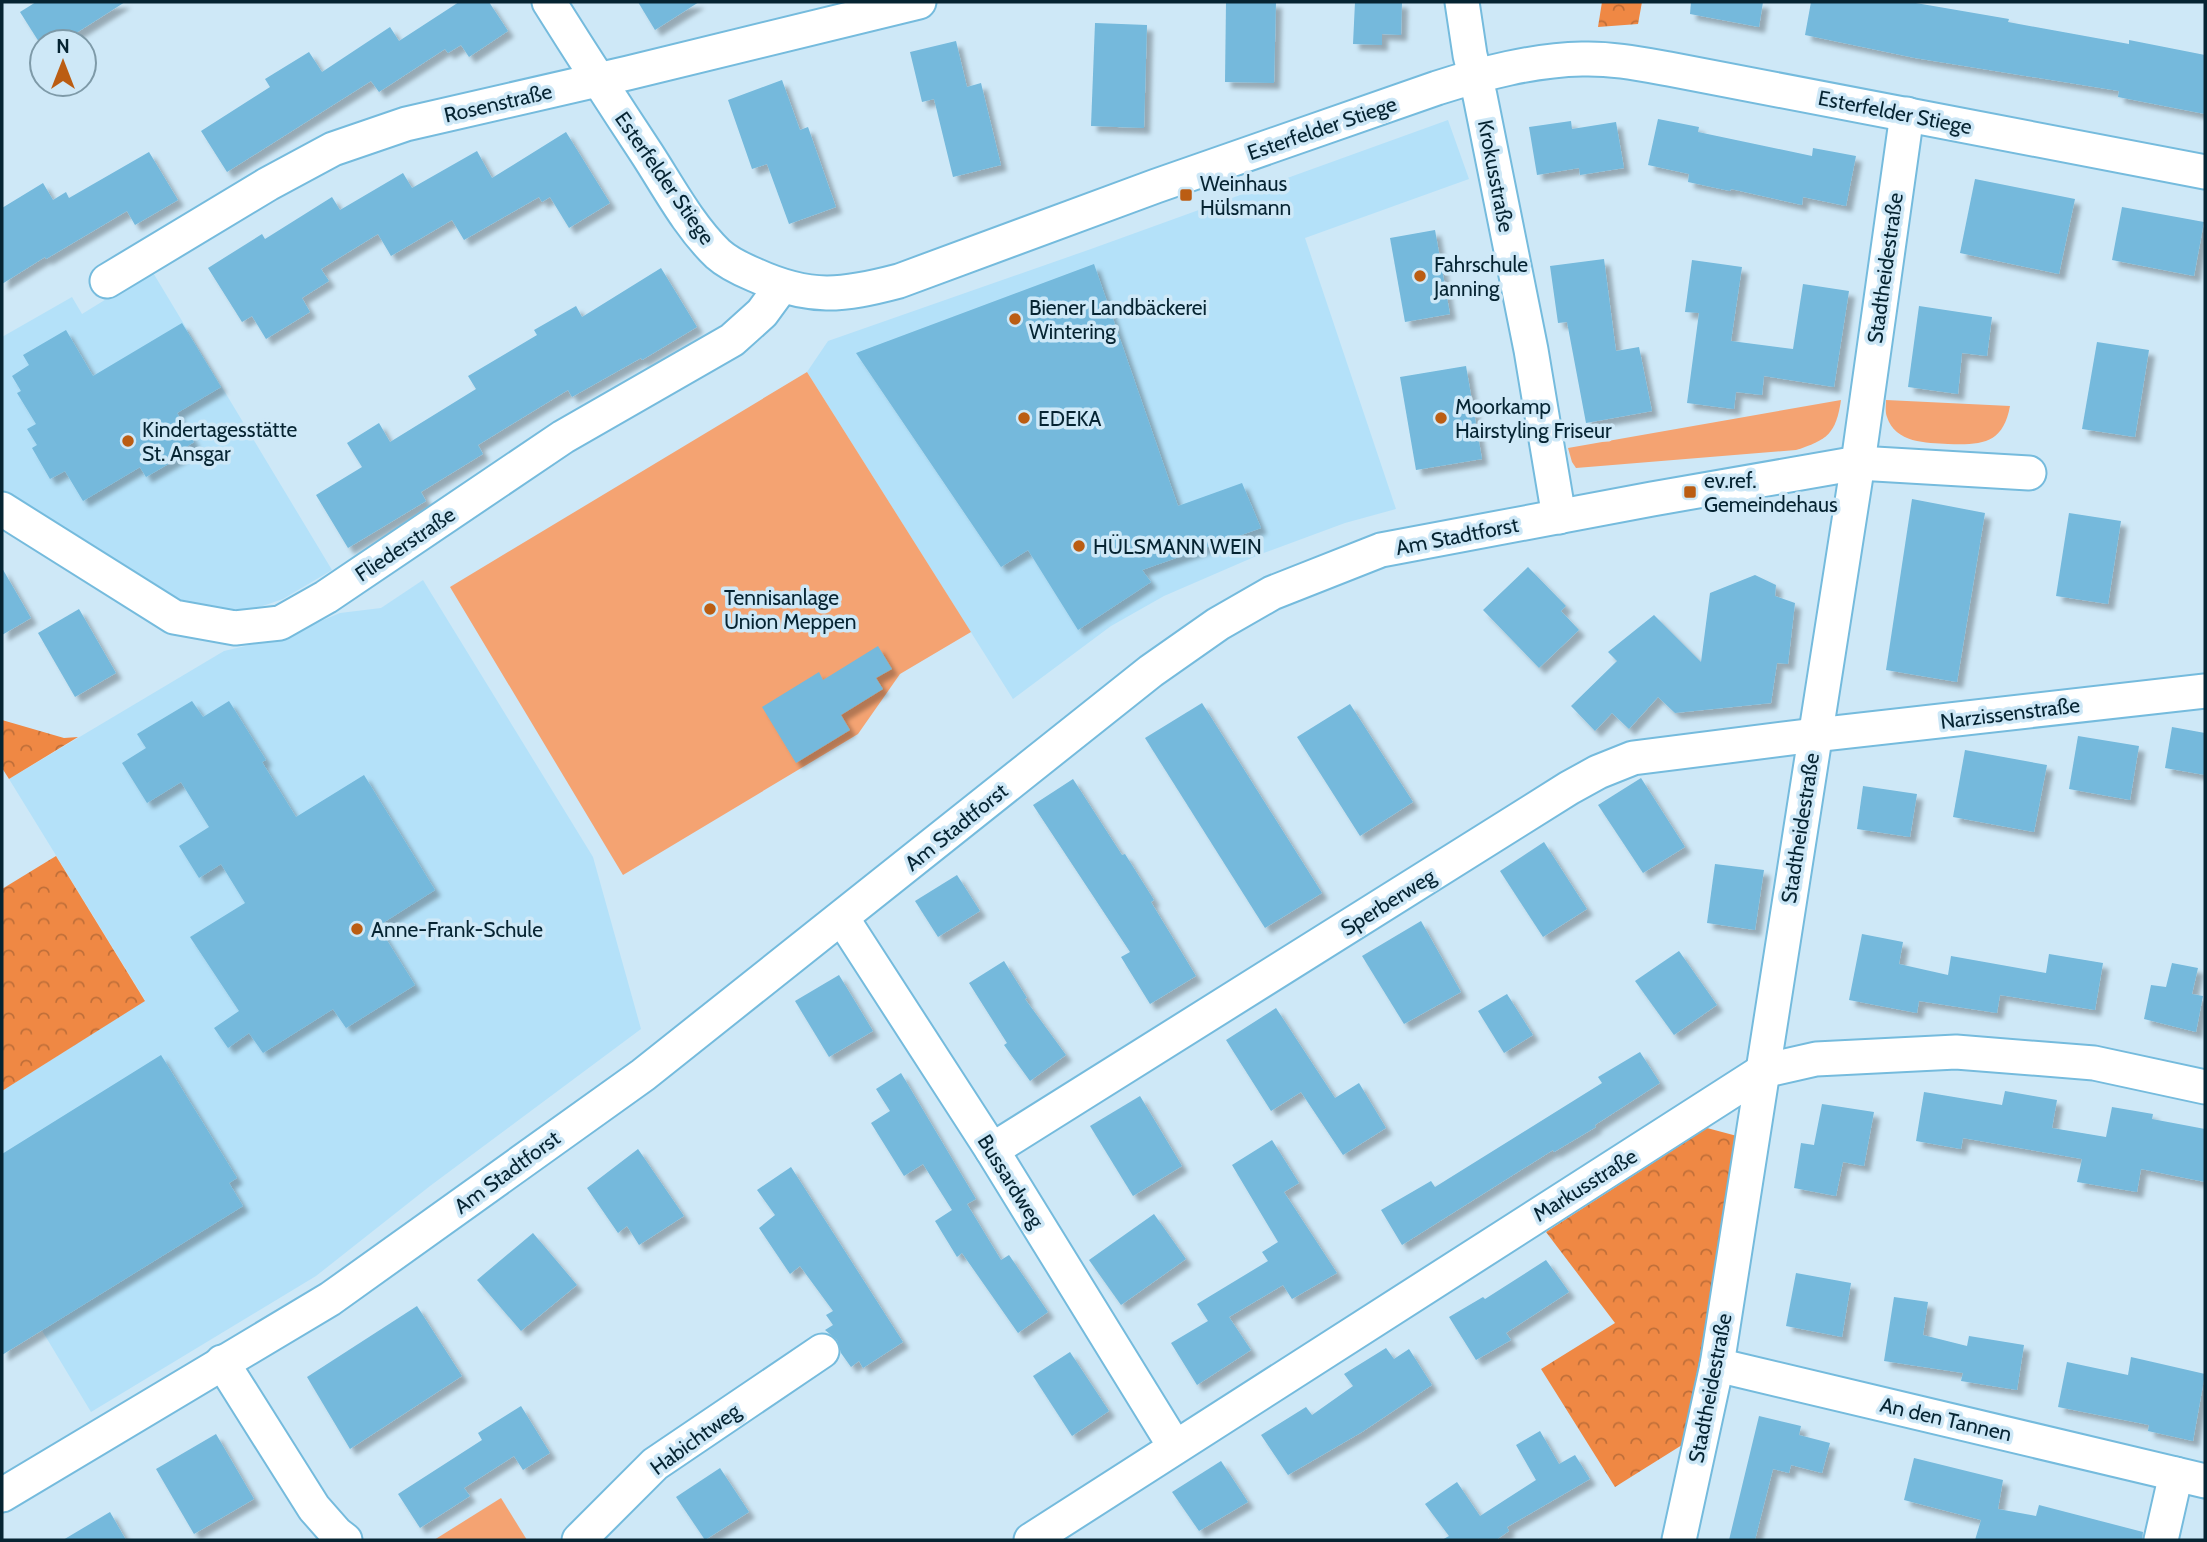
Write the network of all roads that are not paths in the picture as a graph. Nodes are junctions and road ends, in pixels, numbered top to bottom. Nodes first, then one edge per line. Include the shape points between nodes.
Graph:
1 (549, 2) edge
2 (919, 2) edge
3 (1462, 2) edge
4 (1474, 76) junction
5 (598, 80) junction
6 (1907, 114) junction
7 (2205, 172) edge
8 (107, 281) dead end
9 (781, 287) junction
10 (1858, 463) junction
11 (2029, 473) dead end
12 (2, 509) edge
13 (1559, 517) junction
14 (2205, 691) edge
15 (1815, 735) junction
16 (842, 918) junction
17 (1763, 1071) junction
18 (2205, 1087) edge
19 (992, 1150) junction
20 (822, 1351) dead end
21 (222, 1362) junction
22 (1717, 1365) junction
23 (1175, 1447) junction
24 (2190, 1477) edge
25 (2, 1495) edge
26 (345, 1540) edge
27 (579, 1540) edge
28 (1031, 1540) edge
29 (1679, 1540) edge
30 (2161, 1540) edge

1 - 5 street, Esterfelder Stiege
2 - 5 street, Rosenstraße
3 - 4 street, Krokusstraße
4 - 6 street, Esterfelder Stiege via 1551,60 1618,61
4 - 9 street, Esterfelder Stiege via 899,281 857,292 816,294
4 - 13 street, Krokusstraße via 1531,350
5 - 8 street, Rosenstraße via 406,124 333,149
5 - 9 street, Esterfelder Stiege via 699,233 720,256
6 - 7 street, Esterfelder Stiege
6 - 10 street, Stadtheidestraße
9 - 12 street, Fliederstraße via 762,313 732,340 563,438 280,623 234,628 174,617
10 - 11 street, Am Stadtforst
10 - 13 street, Am Stadtforst
10 - 15 street, Stadtheidestraße
13 - 16 street, Am Stadtforst via 1381,550 1272,593 1151,671
14 - 15 street, Narzissenstraße
15 - 17 street, Stadtheidestraße
15 - 19 street, Sperberweg via 1633,758 1598,772
16 - 19 street, Bussardweg
16 - 21 street, Am Stadtforst via 632,1083 330,1299
17 - 18 street, Markusstraße via 1816,1059 1956,1052 2094,1063
17 - 22 street, Stadtheidestraße
17 - 23 street, Markusstraße
19 - 23 street, Bussardweg
20 - 27 street, Habichtweg via 655,1464
21 - 25 street, Am Stadtforst
21 - 26 street via 314,1508
22 - 24 street, An den Tannen
22 - 29 street, Stadtheidestraße
23 - 28 street, Markusstraße
24 - 30 street, An den Tannen

